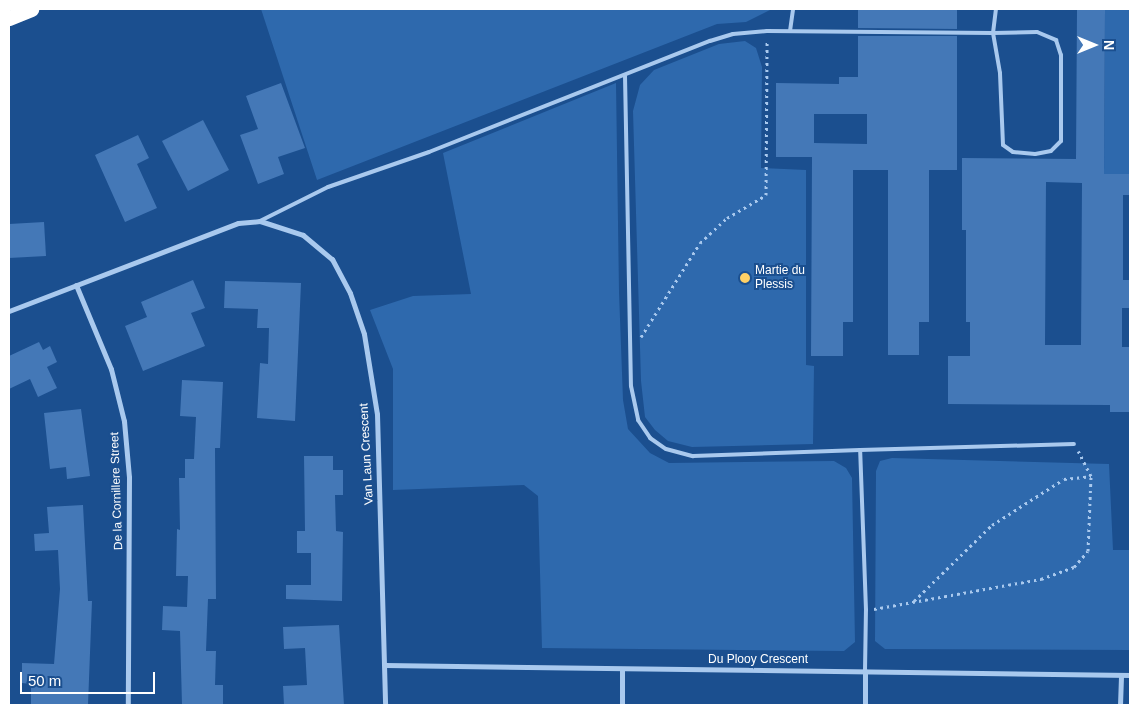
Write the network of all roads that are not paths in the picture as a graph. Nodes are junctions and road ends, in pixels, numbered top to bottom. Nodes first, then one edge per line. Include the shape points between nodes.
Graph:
1 (31, 9) edge
2 (793, 9) edge
3 (996, 9) edge
4 (9, 18) edge
5 (790, 31) junction
6 (993, 32) junction
7 (625, 76) junction
8 (260, 221) junction
9 (76, 285) junction
10 (9, 310) edge
11 (1074, 444) road end
12 (860, 450) junction
13 (385, 665) junction
14 (622, 669) junction
15 (865, 671) junction
16 (1121, 675) junction
17 (1130, 675) edge
18 (128, 705) edge
19 (385, 705) edge
20 (622, 705) edge
21 (865, 705) edge
22 (1120, 705) edge

1 - 4 highway
2 - 5 lane
3 - 6 lane
5 - 6 lane
5 - 7 lane via 733,34
6 - 6 lane via 1000,73 1003,145 1013,152 1035,154 1051,151 1061,141 1061,55 1056,40 1037,32
7 - 8 lane via 328,187
7 - 12 lane via 631,386 638,420 650,438 666,449 693,456
8 - 9 street, Van Laun Crescent via 220,227
8 - 13 street, Van Laun Crescent via 303,235 332,259 350,293 364,334 378,414
9 - 10 street, Van Laun Crescent
9 - 18 street, De la Cornillere Street via 111,369 124,421 129,476
11 - 12 lane
12 - 15 lane
13 - 14 street, Du Plooy Crescent
13 - 19 street, Van Laun Crescent
14 - 15 street, Du Plooy Crescent
14 - 20 street
15 - 16 street, Du Plooy Crescent
15 - 21 street
16 - 17 street, Du Plooy Crescent
16 - 22 street

